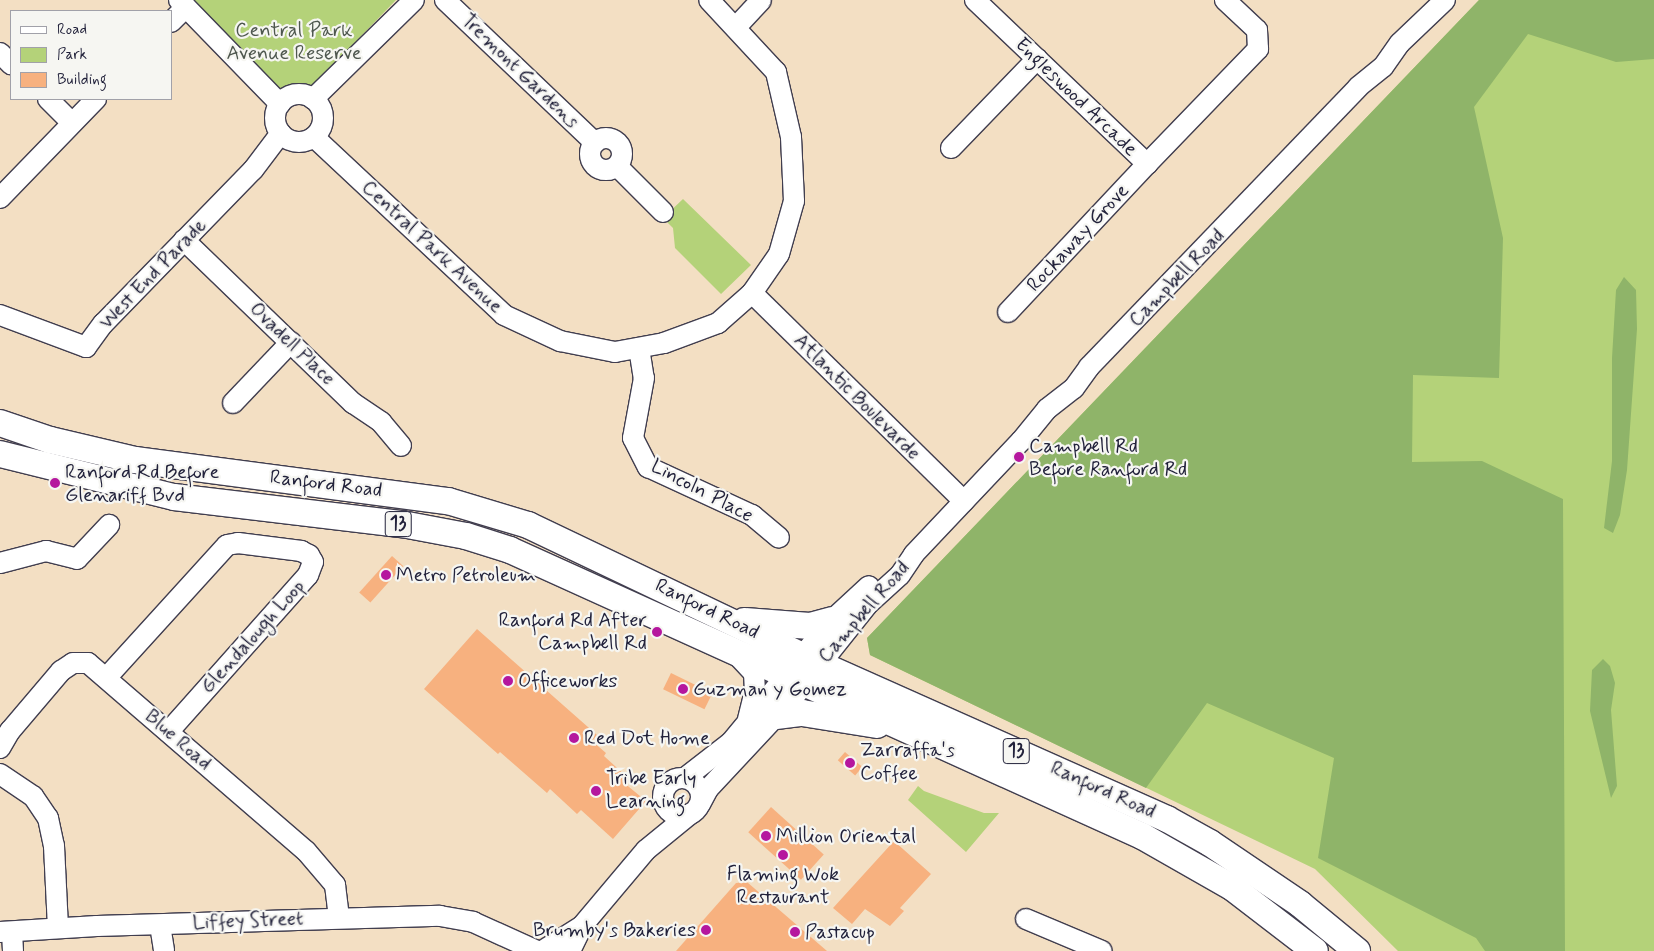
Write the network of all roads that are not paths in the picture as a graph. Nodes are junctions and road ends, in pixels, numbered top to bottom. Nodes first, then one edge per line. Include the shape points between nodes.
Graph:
1 (414, 0) edge
2 (445, 0) edge
3 (709, 0) edge
4 (762, 0) edge
5 (975, 0) edge
6 (1224, 0) edge
7 (1440, 2) edge
8 (182, 4) edge
9 (172, 20) edge
10 (737, 26) junction
11 (0, 53) edge
12 (1037, 59) junction
13 (10, 63) edge
14 (313, 99) junction
15 (49, 100) edge
16 (95, 100) edge
17 (280, 104) junction
18 (72, 123) junction
19 (281, 133) junction
20 (314, 136) junction
21 (951, 148) dead end
22 (1147, 164) junction
23 (0, 198) edge
24 (663, 212) dead end
25 (184, 240) junction
26 (752, 293) junction
27 (1008, 312) dead end
28 (0, 315) edge
29 (291, 342) junction
30 (639, 348) junction
31 (233, 403) dead end
32 (0, 423) edge
33 (401, 446) dead end
34 (0, 454) edge
35 (964, 501) junction
36 (109, 525) dead end
37 (779, 538) dead end
38 (911, 557) junction
39 (0, 562) edge
40 (726, 619) junction
41 (832, 620) junction
42 (730, 650) junction
43 (804, 670) junction
44 (107, 677) junction
45 (776, 716) junction
46 (746, 726) junction
47 (907, 730) junction
48 (168, 732) junction
49 (0, 748) edge
50 (0, 774) edge
51 (685, 778) junction
52 (664, 802) junction
53 (695, 809) junction
54 (646, 850) junction
55 (339, 918) junction
56 (1026, 919) dead end
57 (160, 925) junction
58 (582, 926) junction
59 (58, 928) junction
60 (493, 931) junction
61 (8, 938) edge
62 (164, 951) edge
63 (510, 951) edge
64 (542, 951) edge
65 (570, 951) edge
66 (1102, 951) edge
67 (1315, 951) edge
68 (1358, 951) edge

1 - 14 street
2 - 24 street, Tremont Gardens via 595,143 590,153 596,167 607,170 617,166
3 - 10 street, Central Park Avenue
4 - 10 street
5 - 12 street, Engleswood Arcade
6 - 22 street, Engleswood Arcade via 1257,30 1258,48
7 - 35 street, Campbell Road via 1400,43 1383,67 1358,87 1089,368 1074,388 1047,409
8 - 9 street
8 - 17 street
10 - 26 street, Central Park Avenue via 776,72 791,137 794,201 779,254
11 - 13 street
12 - 21 street
12 - 22 street, Engleswood Arcade
14 - 17 street via 296,95
14 - 20 street via 322,110 323,118
15 - 18 street
16 - 18 street
17 - 19 street via 276,116
18 - 23 street
19 - 20 street via 301,142
19 - 25 street, West End Parade via 253,170
20 - 30 street, Central Park Avenue via 504,315 560,342 615,352
22 - 27 street, Rockaway Grove
25 - 28 street, West End Parade via 103,324 86,347
25 - 29 street, Ovadell Place
26 - 30 street, Central Park Avenue via 718,324
26 - 35 street, Atlantic Boulevarde
29 - 31 street
29 - 33 street, Ovadell Place via 354,403 381,422
30 - 37 street, Lincoln Place via 644,378 633,438 648,467 752,515
32 - 40 main road, Ranford Road / 13 via 50,440 136,460 403,494 492,512 563,540
34 - 42 main road, Ranford Road / 13 via 174,497 402,524 466,536 536,561
35 - 38 street, Campbell Road
36 - 39 street via 77,558 46,551
38 - 41 street, Campbell Road via 889,568
38 - 43 street, Campbell Road via 900,575
40 - 41 main road via 810,626
40 - 43 main road, Ranford Road / 13
41 - 43 street, Campbell Road
42 - 43 main road, Ranford Road / 13
42 - 46 street, Campbell Road via 754,673 754,698
43 - 45 street, Campbell Road
43 - 46 street, Campbell Road
43 - 47 main road, Ranford Road / 13
43 - 68 main road, Ranford Road / 13 via 1167,819 1210,843 1300,904
44 - 48 street, Blue Road
44 - 48 street, Glendalough Loop via 227,545 247,544 301,551 309,555 313,562 308,576
44 - 49 street, Blue Road via 88,663 67,666 10,731
45 - 47 main road via 802,713
45 - 53 street, Campbell Road via 708,789
46 - 51 street, Campbell Road
47 - 67 main road, Ranford Road / 13 via 1142,836 1232,888
48 - 55 street, Blue Road via 306,851 329,876 335,885
50 - 59 street via 33,796 48,818 54,846
51 - 52 street via 668,784
51 - 53 street via 700,791
52 - 53 street via 671,812
52 - 54 street, Campbell Road
53 - 54 street, Campbell Road
54 - 58 street, Campbell Road
55 - 57 street, Liffey Street
55 - 60 street, Liffey Street via 440,916 473,922
56 - 66 street
57 - 59 street, Liffey Street
57 - 62 street
58 - 64 street, Campbell Road
58 - 65 street, Campbell Road
59 - 61 street, Liffey Street
60 - 63 street, Liffey Street
60 - 64 street, Liffey Street

